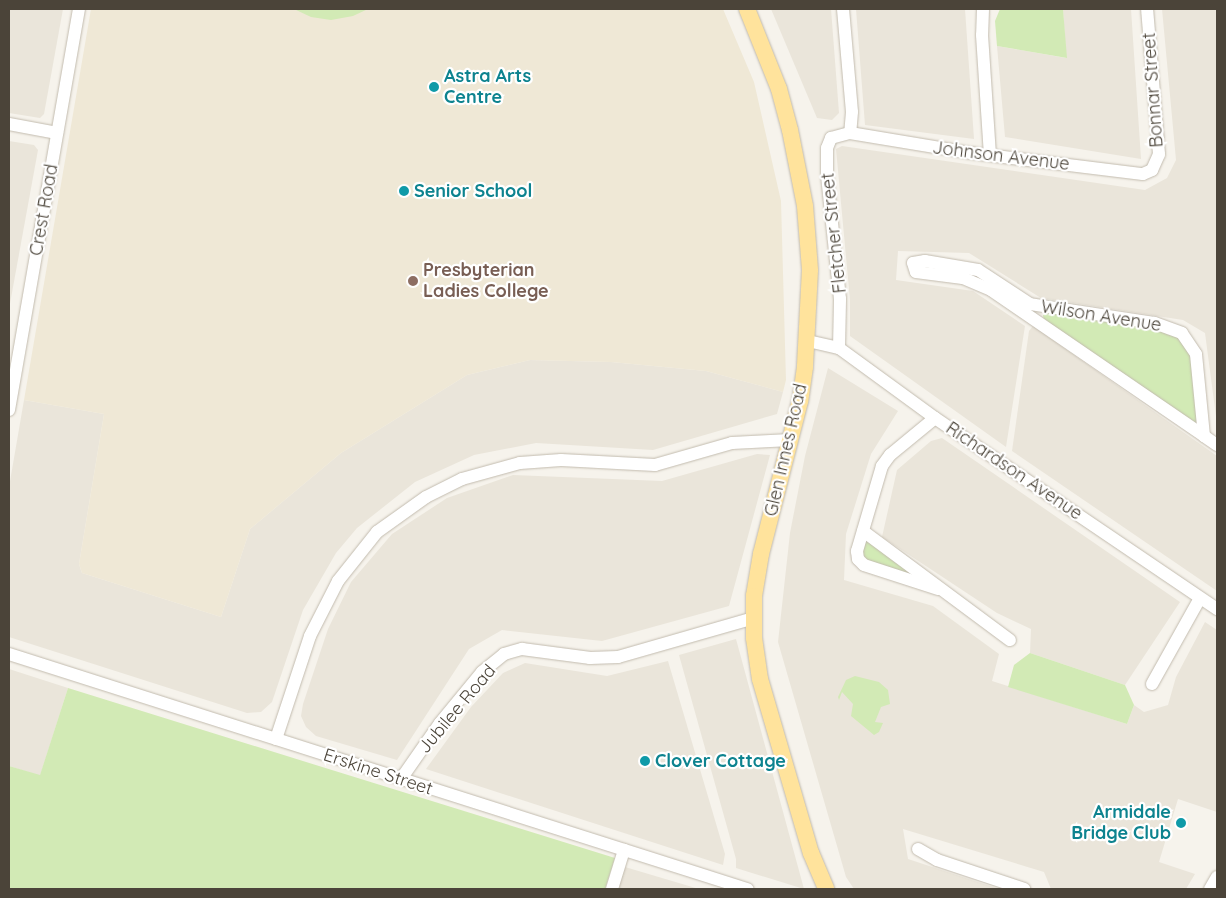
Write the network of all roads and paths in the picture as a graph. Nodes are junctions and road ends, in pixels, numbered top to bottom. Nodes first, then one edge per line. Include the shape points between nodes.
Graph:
1 (80, 9) edge
2 (747, 9) edge
3 (843, 9) edge
4 (984, 9) edge
5 (1147, 9) edge
6 (9, 124) edge
7 (57, 133) junction
8 (850, 133) junction
9 (990, 155) junction
10 (1152, 170) joint
11 (953, 270) dead end
12 (1027, 309) junction
13 (808, 341) junction
14 (839, 348) junction
15 (9, 410) edge
16 (935, 418) junction
17 (1204, 436) junction
18 (790, 440) junction
19 (1217, 445) edge
20 (864, 531) junction
21 (938, 589) junction
22 (1200, 598) junction
23 (1217, 609) edge
24 (754, 618) junction
25 (1010, 640) dead end
26 (9, 654) edge
27 (1152, 684) dead end
28 (276, 739) junction
29 (401, 779) junction
30 (918, 849) dead end
31 (624, 850) junction
32 (1217, 877) edge
33 (612, 889) edge
34 (746, 889) edge
35 (826, 889) edge
36 (1024, 889) edge
37 (1210, 889) edge

1 - 7 street, Crest Road
2 - 13 main road, Glen Innes Road via 779,89 800,174 810,270
3 - 8 street via 852,112
4 - 9 street via 982,34
5 - 10 street, Bonnar Street via 1159,154
6 - 7 street
7 - 15 street, Crest Road
8 - 9 street, Johnson Avenue
8 - 14 street, Fletcher Street via 831,138 827,156 828,201 840,299
9 - 10 street, Johnson Avenue via 1135,175
11 - 12 street, Wilson Avenue via 976,282 993,286
12 - 17 street, Wilson Avenue
12 - 17 street, Wilson Avenue via 1154,323 1182,333 1196,354
13 - 14 street, Richardson Avenue
13 - 18 main road, Glen Innes Road via 800,401
14 - 16 street, Richardson Avenue
16 - 20 street via 890,455 882,466
16 - 22 street, Richardson Avenue
17 - 19 street, Wilson Avenue
18 - 24 main road, Glen Innes Road via 762,554
18 - 28 street via 732,443 655,465 561,460 520,463 462,479 426,497 377,532 338,581 310,636
20 - 21 street
20 - 21 street via 857,551 858,559 864,564
21 - 25 street
22 - 23 street, Richardson Avenue
22 - 27 street
24 - 29 street, Jubilee Road via 618,657 590,658 522,649 504,654 482,672 452,708
24 - 35 main road, Glen Innes Road via 760,679 811,853
26 - 28 street, Erskine Street
28 - 29 street, Erskine Street
29 - 31 street, Erskine Street
30 - 36 street via 938,860
31 - 33 street
31 - 34 street, Erskine Street
32 - 37 street

